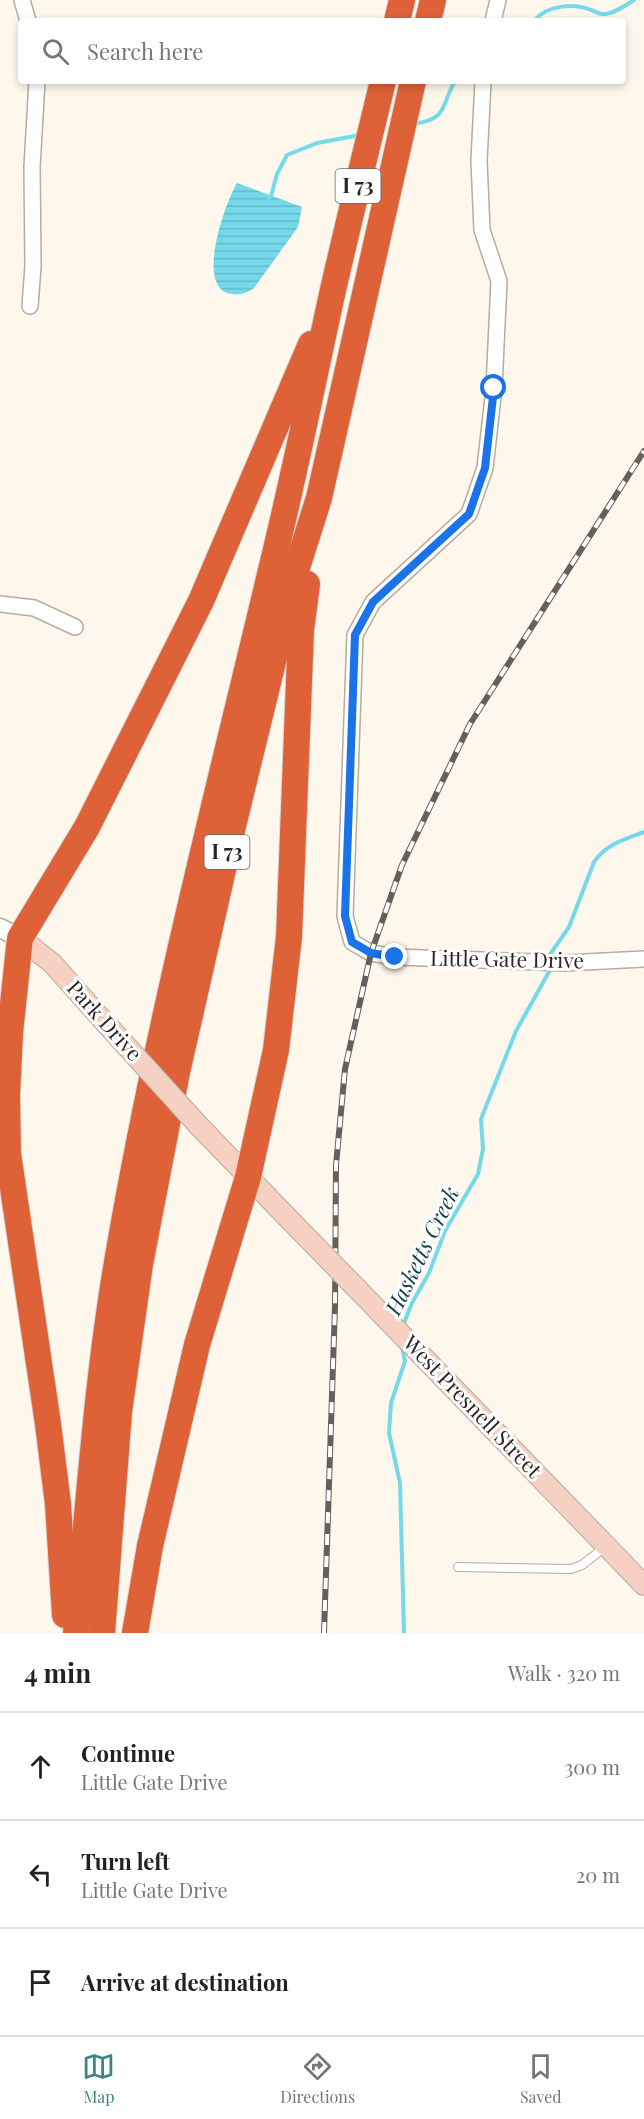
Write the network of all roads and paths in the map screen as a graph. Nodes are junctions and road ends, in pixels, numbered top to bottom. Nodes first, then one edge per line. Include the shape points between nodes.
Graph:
1 (22, 0) edge
2 (402, 0) edge
3 (433, 0) edge
4 (498, 0) edge
5 (27, 18) edge
6 (398, 18) edge
7 (429, 18) edge
8 (495, 18) edge
9 (37, 84) edge
10 (382, 84) edge
11 (412, 84) edge
12 (483, 84) edge
13 (333, 292) junction
14 (30, 306) dead end
15 (319, 498) junction
16 (0, 604) edge
17 (75, 627) dead end
18 (10, 933) edge
19 (644, 959) edge
20 (200, 1126) joint
21 (248, 1177) junction
22 (606, 1546) junction
23 (458, 1567) dead end
24 (644, 1585) edge
25 (66, 1633) edge
26 (76, 1633) edge
27 (102, 1633) edge
28 (135, 1633) edge

1 - 5 street
2 - 6 highway
3 - 7 highway
4 - 8 street
9 - 14 street
10 - 13 highway, I 73
11 - 15 highway, I 73
12 - 19 street, Little Gate Drive via 479,161 482,230 499,281 494,388 485,468 469,514 373,602 355,635 345,916 352,942 371,953 395,957 564,963
13 - 18 highway via 201,601 87,827
13 - 26 highway, I 73 via 301,446 211,815 142,1127 103,1359
15 - 21 highway via 301,630 289,937 276,1050
15 - 27 highway, I 73 via 293,580 230,842 177,1072 142,1253 119,1412
16 - 17 street via 34,608
18 - 20 main road, Park Drive, bridge via 52,963
18 - 25 highway via 8,1154 58,1504
20 - 21 main road, West Presnell Street
21 - 22 main road, West Presnell Street, bridge
21 - 28 highway via 197,1345 150,1546
22 - 23 lane via 571,1569
22 - 24 main road, West Presnell Street

